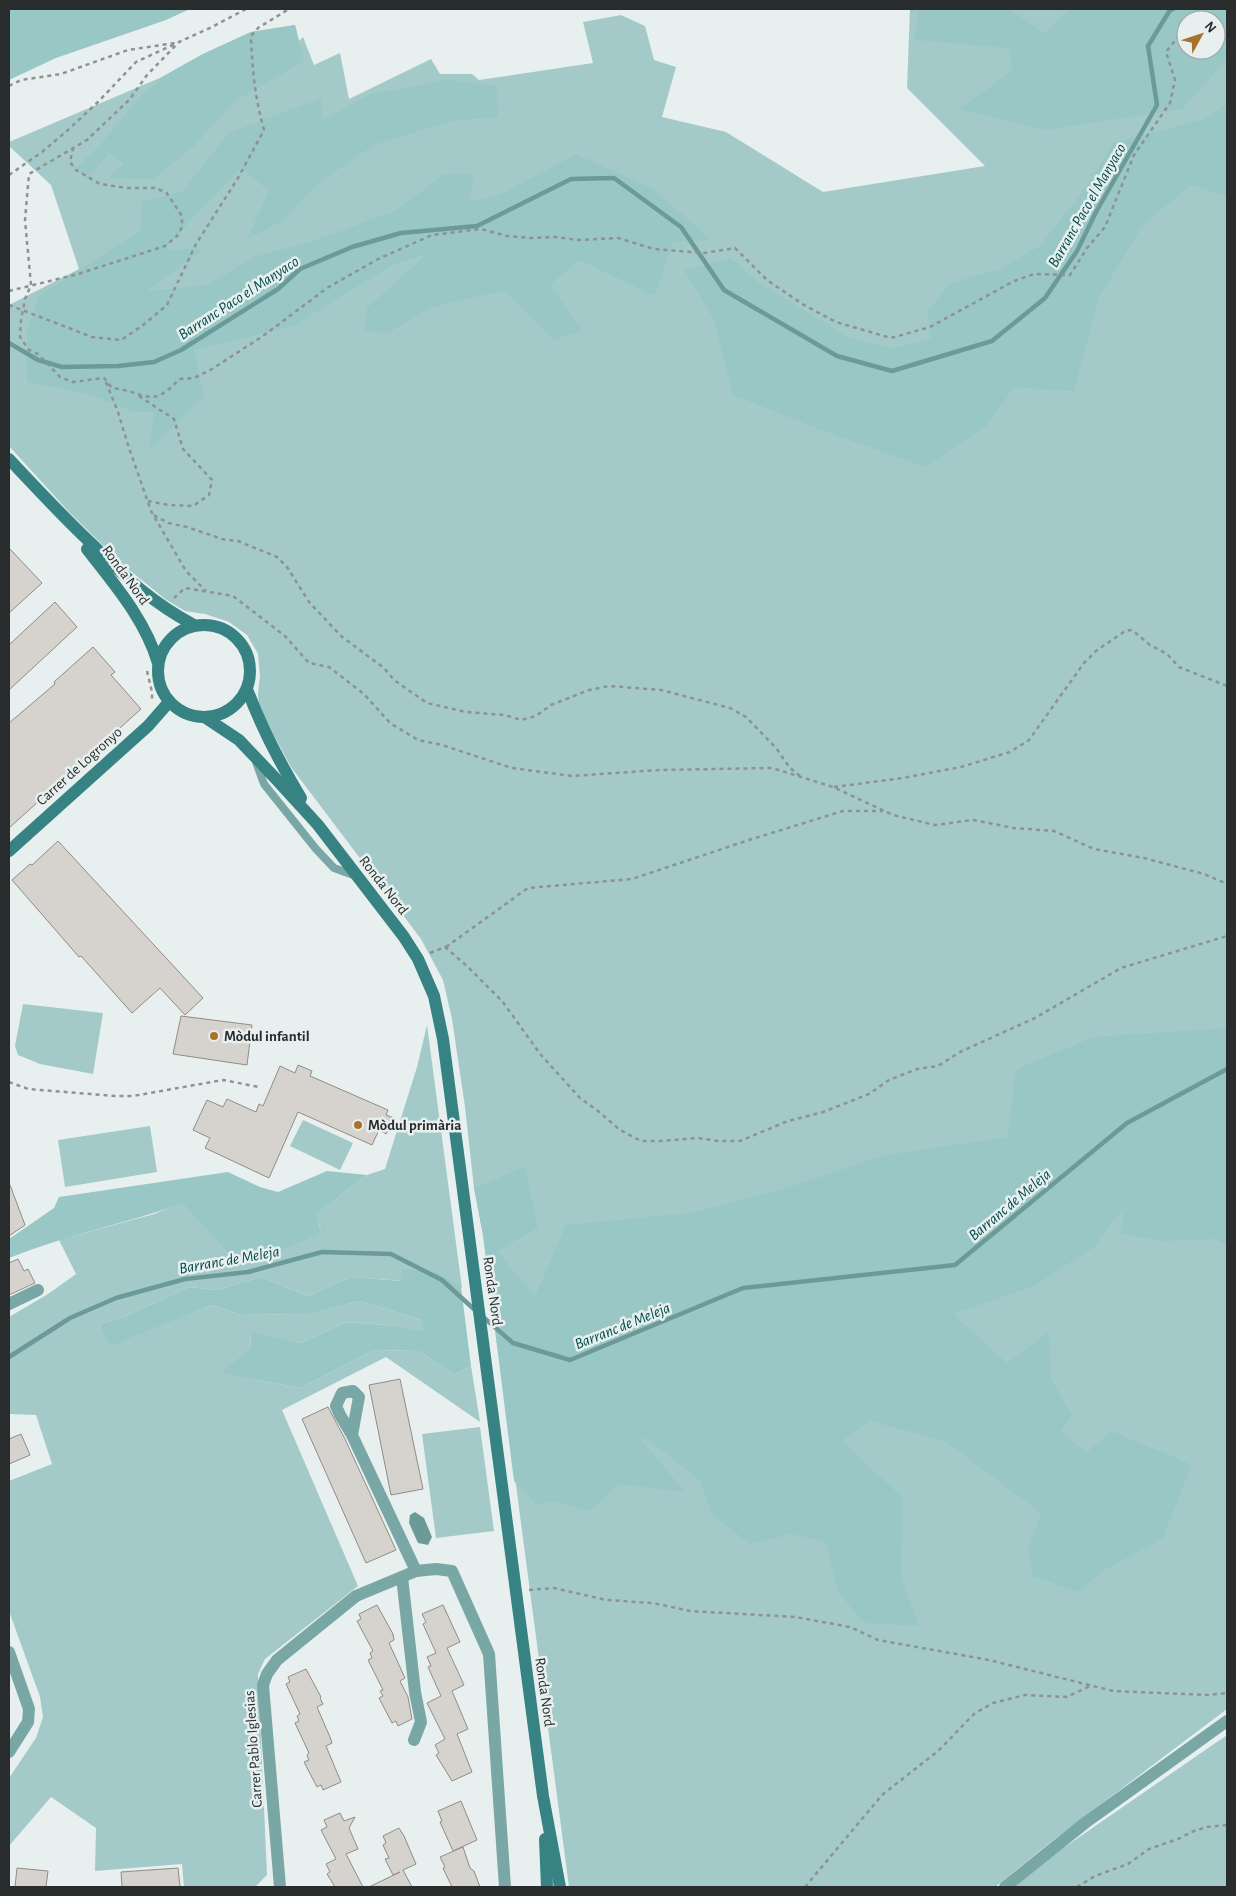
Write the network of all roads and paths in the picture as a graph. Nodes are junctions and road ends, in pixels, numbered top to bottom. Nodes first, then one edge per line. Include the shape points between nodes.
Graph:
1 (246, 9) edge
2 (289, 9) edge
3 (1176, 40) edge
4 (179, 42) junction
5 (9, 86) edge
6 (73, 149) junction
7 (9, 175) edge
8 (31, 285) junction
9 (9, 291) edge
10 (9, 305) edge
11 (22, 311) junction
12 (104, 378) junction
13 (138, 395) junction
14 (9, 459) edge
15 (148, 501) junction
16 (57, 512) junction
17 (154, 515) junction
18 (207, 593) junction
19 (168, 611) junction
20 (194, 625) junction
21 (152, 666) junction
22 (1227, 686) edge
23 (247, 689) junction
24 (152, 702) dead end
25 (169, 702) junction
26 (206, 718) junction
27 (252, 753) junction
28 (802, 777) junction
29 (833, 787) junction
30 (885, 811) junction
31 (318, 825) junction
32 (9, 851) edge
33 (356, 876) junction
34 (1227, 884) edge
35 (1227, 936) edge
36 (445, 947) junction
37 (418, 959) junction
38 (9, 1082) edge
39 (259, 1087) dead end
40 (38, 1290) dead end
41 (9, 1304) edge
42 (352, 1434) dead end
43 (416, 1571) junction
44 (402, 1577) junction
45 (515, 1591) junction
46 (9, 1652) edge
47 (13, 1676) edge
48 (1092, 1686) junction
49 (1227, 1693) edge
50 (1227, 1721) edge
51 (414, 1740) dead end
52 (9, 1752) edge
53 (543, 1796) junction
54 (1227, 1826) edge
55 (280, 1887) edge
56 (505, 1887) edge
57 (547, 1887) edge
58 (560, 1887) edge
59 (805, 1887) edge
60 (1005, 1887) edge
61 (1077, 1887) edge

1 - 4 path
2 - 11 path via 251,36 257,103 264,130 196,244 167,305 121,340 92,337
3 - 13 path via 1166,52 1175,80 1170,103 1134,155 1105,227 1086,248 1070,275 1034,274 1014,281 930,327 891,338 836,322 767,280 734,248 704,253 654,249 618,238 530,238 481,229 432,235 378,259 327,288 212,369 194,378 179,379 168,391 155,398
4 - 5 path via 128,50 61,74 21,80
4 - 6 path via 147,75 130,99
4 - 7 path via 136,62 68,130
6 - 8 path via 29,174 25,220
6 - 8 path via 70,162 76,170 100,184 154,188 166,192 182,216 182,227 165,246 78,274
8 - 9 path
8 - 11 path
10 - 11 path
11 - 12 path via 20,337 60,377 73,382
12 - 13 path via 112,388
12 - 15 path
13 - 15 path via 174,419 183,449 212,480 209,496 193,506
14 - 16 main road, Ronda Nord
15 - 17 path
16 - 19 main road, Ronda Nord via 136,588
16 - 21 main road, Ronda Nord via 125,598 146,632
17 - 18 path via 186,571
17 - 28 path via 168,523 238,541 277,557 309,602 340,636 427,703 521,720 589,690 609,686 661,690 730,708 746,717 790,768
18 - 19 path via 185,588 168,603
18 - 28 path via 233,596 285,636 309,663 329,667 364,694 390,723 418,740 512,768 572,776 659,770 772,768
19 - 20 main road, Ronda Nord
20 - 21 main road via 170,639
20 - 23 main road via 222,628 244,647 250,675
21 - 24 path via 146,676
21 - 25 main road
22 - 29 path via 1179,667 1167,654 1132,630 1125,631 1096,650 1029,740 1010,752 961,767
23 - 26 main road via 230,709
23 - 31 main road, Ronda Nord via 286,774
25 - 26 main road via 180,711
25 - 32 main road, Carrer de Logronyo via 148,726
26 - 27 main road, Ronda Nord
27 - 31 main road, Ronda Nord
27 - 33 lane via 264,784 312,845 334,868
28 - 29 path
29 - 30 path
30 - 34 path via 893,816 935,824 973,820 1054,831 1094,849 1144,858 1204,874
30 - 36 path via 843,812 632,880 528,888
31 - 33 main road, Ronda Nord
33 - 37 main road, Ronda Nord
35 - 36 path via 1121,968 1035,1018 960,1052 938,1066 917,1069 889,1080 869,1094 740,1141 698,1138 641,1141 620,1130 580,1098 541,1055 502,1001
36 - 37 path
37 - 45 main road, Ronda Nord via 440,1018
38 - 39 path via 28,1089 115,1096 133,1096 223,1080
40 - 41 street
42 - 43 street
43 - 44 street, Carrer Pablo Iglesias
43 - 56 street via 452,1571 489,1654
44 - 51 street via 421,1722
44 - 55 street, Carrer Pablo Iglesias via 356,1596 277,1660 267,1674 263,1685
45 - 48 path via 554,1588 606,1600 653,1603 690,1611 795,1617 850,1627 878,1640 989,1660
45 - 53 main road, Ronda Nord
46 - 47 street
47 - 52 street via 29,1709 28,1722
48 - 49 path via 1113,1691
48 - 59 path via 1067,1697 1025,1695 993,1703 974,1714 938,1751 882,1795
50 - 60 street via 1085,1823
53 - 57 main road, Ronda Nord
53 - 58 main road, Ronda Nord
54 - 61 path via 1207,1827 1149,1849 1128,1864 1095,1876

